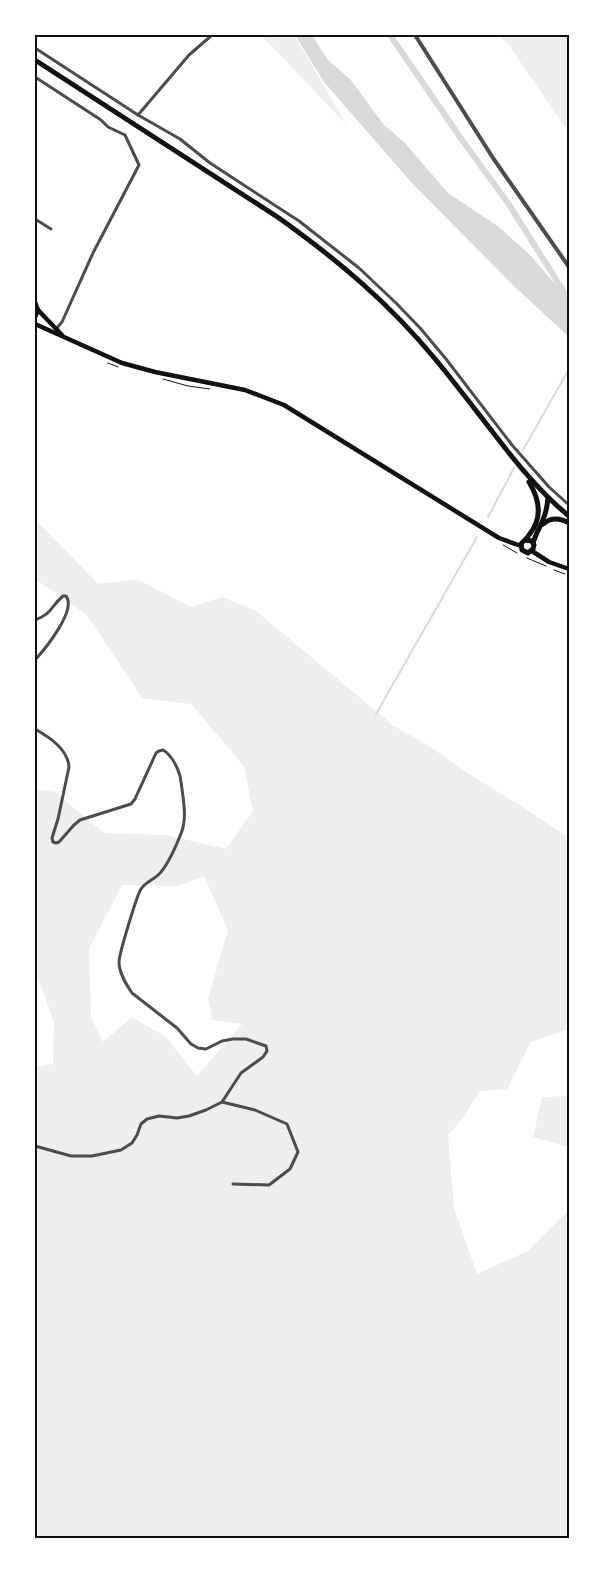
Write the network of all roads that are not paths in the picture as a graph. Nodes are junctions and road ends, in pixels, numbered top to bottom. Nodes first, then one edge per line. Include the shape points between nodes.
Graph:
1 (212, 35) edge
2 (416, 35) edge
3 (35, 48) edge
4 (35, 60) edge
5 (35, 77) edge
6 (138, 115) junction
7 (35, 219) edge
8 (51, 228) dead end
9 (569, 267) edge
10 (35, 302) edge
11 (38, 310) junction
12 (35, 317) edge
13 (35, 324) edge
14 (56, 329) junction
15 (65, 338) junction
16 (520, 467) junction
17 (548, 498) junction
18 (569, 506) edge
19 (569, 516) edge
20 (569, 523) edge
21 (541, 526) junction
22 (526, 540) junction
23 (533, 543) junction
24 (521, 546) junction
25 (532, 551) junction
26 (569, 569) edge
27 (35, 620) edge
28 (35, 660) edge
29 (35, 729) edge
30 (222, 1102) junction
31 (35, 1146) edge
32 (232, 1184) dead end

1 - 6 street via 189,56
2 - 9 street via 493,158
3 - 6 street
4 - 16 main road via 279,218 341,264 416,336
5 - 14 street via 125,135 139,165
6 - 18 street via 299,221 359,268 421,329 512,445
7 - 8 street
10 - 11 main road
11 - 12 main road
11 - 14 main road
13 - 15 main road
14 - 15 main road
15 - 24 main road via 122,363 245,390 284,405 499,538
16 - 17 main road
16 - 22 main road via 533,488 539,509 536,523
17 - 19 main road
17 - 21 main road
20 - 21 main road via 555,519
21 - 23 main road
22 - 23 main road
22 - 24 main road
23 - 25 main road
24 - 25 main road via 524,552
25 - 26 main road
27 - 28 street via 50,612 63,596 69,599 53,640
29 - 30 street via 56,744 69,761 52,838 56,843 80,820 131,804 156,753 162,750 171,756 181,778 184,824 162,871 146,884 138,896 119,962 132,993 198,1048 206,1049 233,1039 246,1039 266,1046 263,1058 242,1073
30 - 31 street via 189,1116 147,1119 132,1143 111,1153 71,1156
30 - 32 street via 255,1110 287,1124 298,1152 290,1169 269,1185

